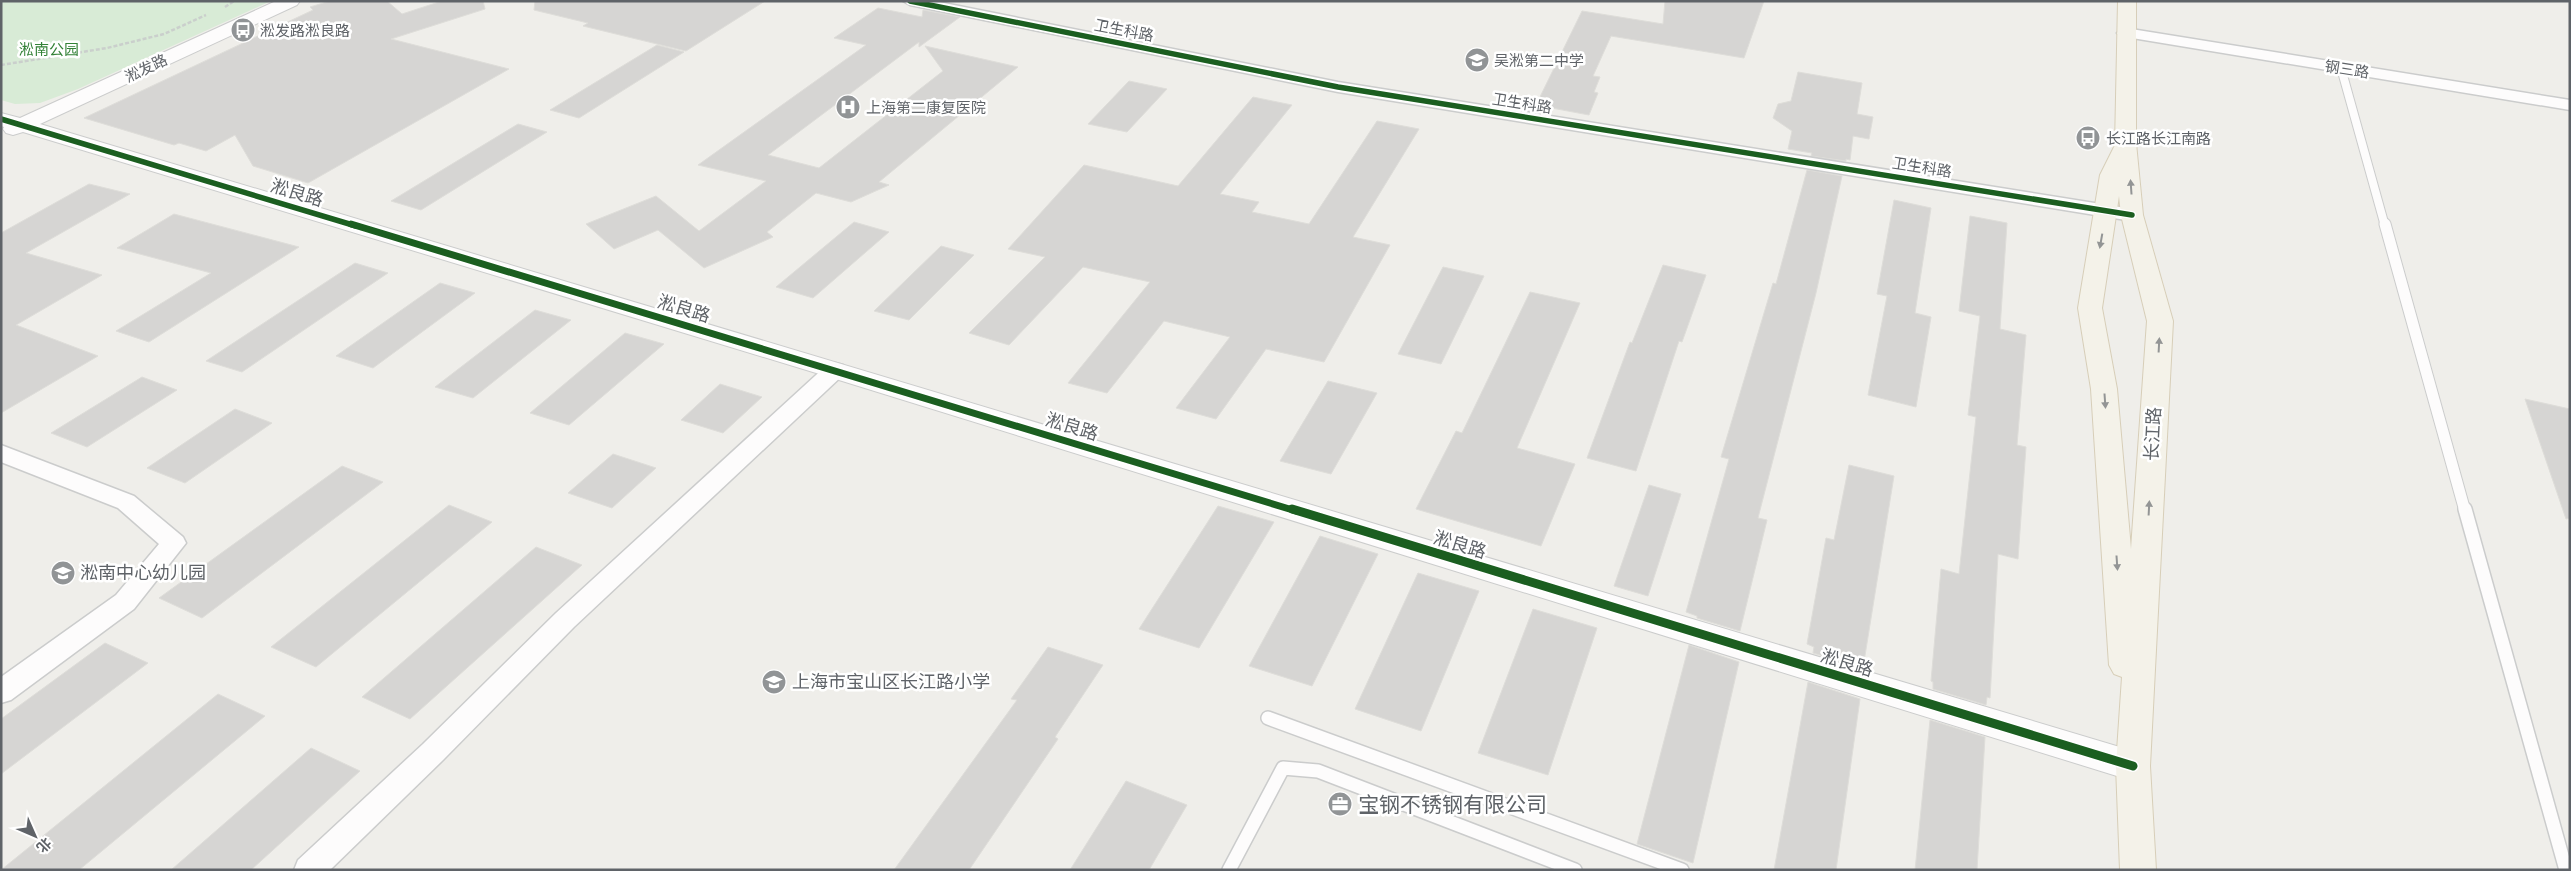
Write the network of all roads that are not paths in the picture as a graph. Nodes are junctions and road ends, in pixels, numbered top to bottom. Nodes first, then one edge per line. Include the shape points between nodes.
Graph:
1 (291, 1) edge
2 (910, 1) edge
3 (2127, 1) edge
4 (2124, 33) junction
5 (2341, 68) junction
6 (2570, 105) edge
7 (8, 126) edge
8 (2119, 213) junction
9 (835, 370) junction
10 (1, 453) edge
11 (1, 692) edge
12 (1268, 718) dead end
13 (2133, 766) junction
14 (309, 870) edge
15 (1229, 870) edge
16 (1575, 870) edge
17 (1682, 870) edge
18 (2138, 870) edge
19 (2566, 870) edge

1 - 7 street, 淞发路
2 - 8 street, 卫生科路 via 1338,87
3 - 4 main road, 长江路
4 - 5 street, 钢三路
4 - 8 main road, 长江路 via 2125,144
5 - 6 street, 钢三路
5 - 19 lane
7 - 9 street, 淞良路
8 -> 13 main road via 2090,308 2104,389
13 -> 8 main road, 长江路 via 2160,321
9 - 13 street, 淞良路
9 - 14 street via 565,620
10 - 11 street via 126,502 174,543 125,602
12 - 17 lane
13 - 18 main road, 长江路
15 - 16 lane via 1283,768 1318,771

